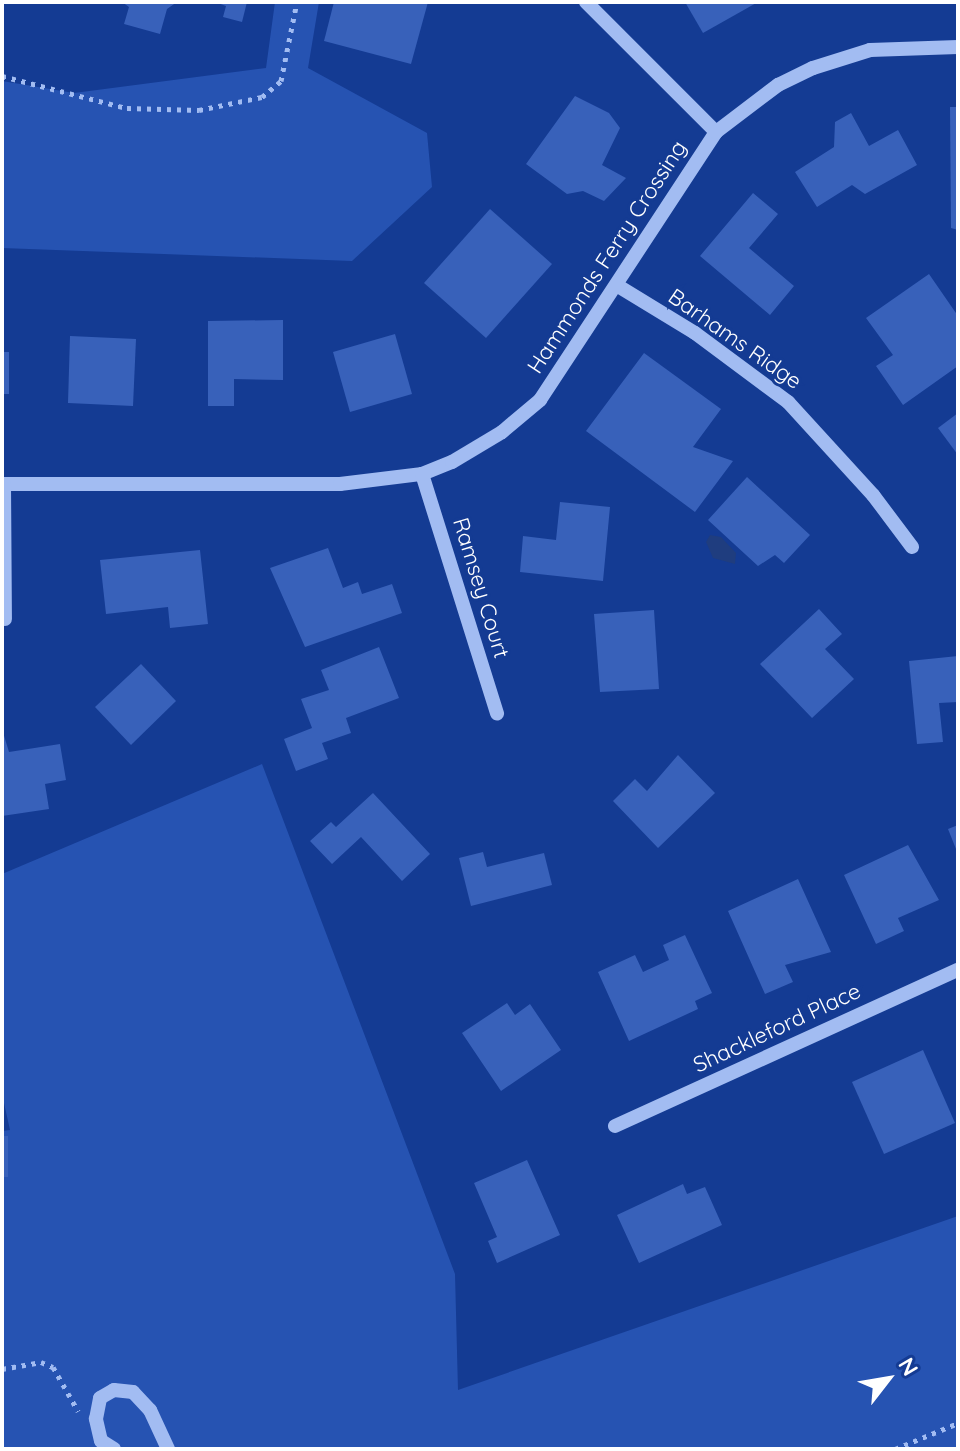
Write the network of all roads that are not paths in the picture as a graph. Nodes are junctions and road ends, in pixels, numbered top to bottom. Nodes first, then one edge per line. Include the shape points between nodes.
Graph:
1 (586, 2) edge
2 (958, 47) edge
3 (716, 132) junction
4 (618, 286) junction
5 (422, 474) junction
6 (3, 484) edge
7 (912, 547) dead end
8 (5, 619) dead end
9 (497, 714) dead end
10 (958, 970) edge
11 (615, 1126) dead end
12 (114, 1449) edge
13 (168, 1449) edge

1 - 3 street
2 - 3 street, Hammonds Ferry Crossing via 904,46 841,58 778,85
3 - 4 street, Hammonds Ferry Crossing via 672,193
4 - 5 street, Hammonds Ferry Crossing via 540,400 476,450
4 - 7 street, Barhams Ridge via 695,333 788,402 873,495
5 - 6 street, Hammonds Ferry Crossing via 327,485
5 - 9 street, Ramsey Court
6 - 8 street
10 - 11 street, Shackleford Place
12 - 13 street via 101,1441 96,1419 100,1398 114,1390 133,1392 150,1410

